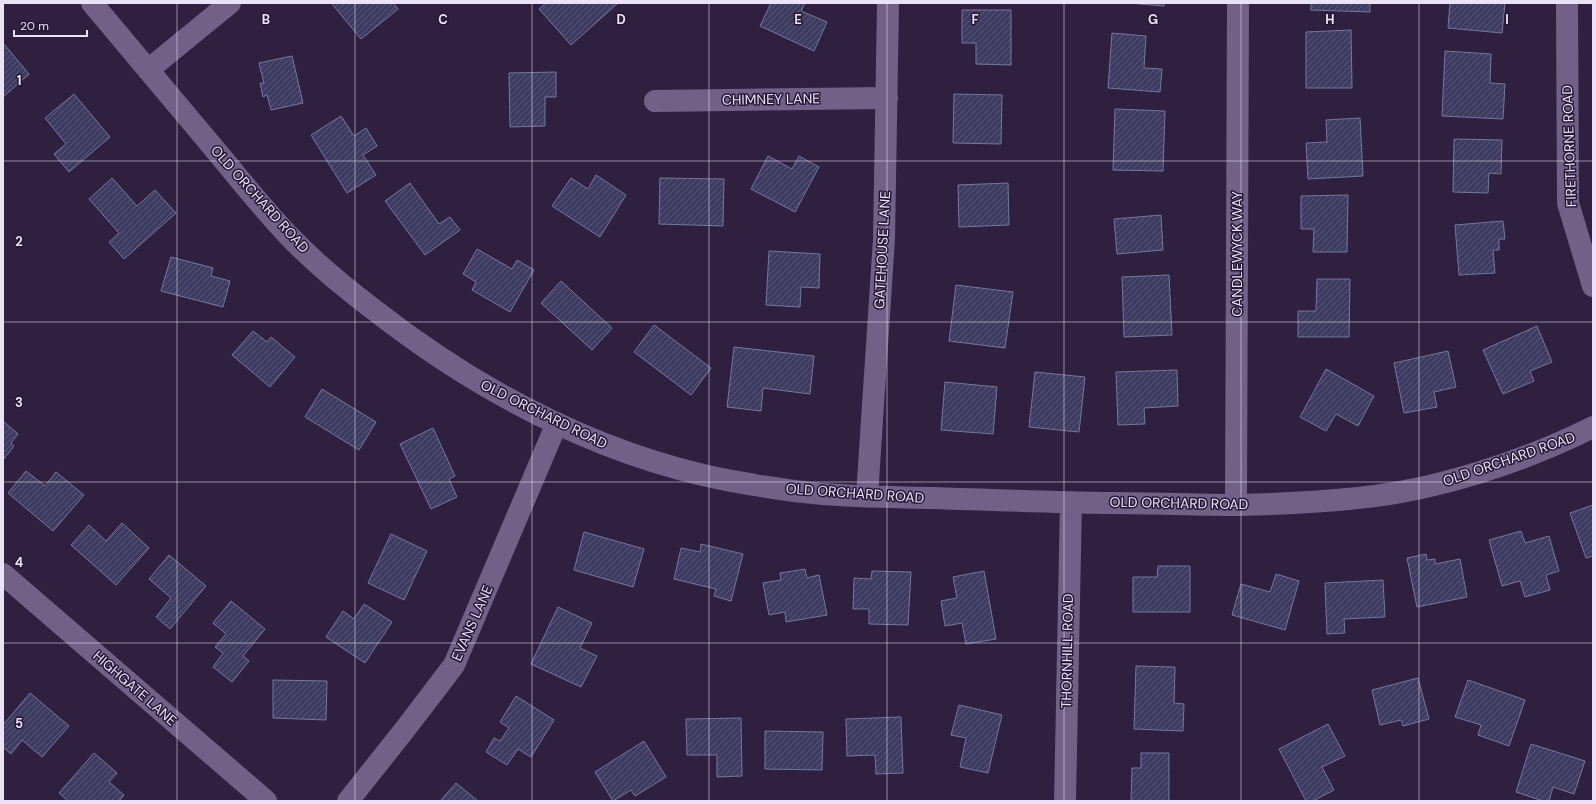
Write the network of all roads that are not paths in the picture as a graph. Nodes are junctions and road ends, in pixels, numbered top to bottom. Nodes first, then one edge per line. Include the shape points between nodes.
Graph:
1 (92, 3) edge
2 (230, 3) edge
3 (888, 3) edge
4 (1238, 3) edge
5 (1567, 3) edge
6 (148, 70) junction
7 (887, 98) junction
8 (655, 101) dead end
9 (1593, 286) edge
10 (558, 423) junction
11 (1593, 427) edge
12 (867, 496) junction
13 (1071, 502) junction
14 (1236, 505) junction
15 (3, 574) edge
16 (266, 801) edge
17 (348, 801) edge
18 (1065, 801) edge

1 - 6 street, OLD ORCHARD ROAD
2 - 6 street
3 - 7 street, GATEHOUSE LANE
4 - 14 street, CANDLEWYCK WAY
5 - 9 street, FIRETHORNE ROAD via 1568,202
6 - 10 street, OLD ORCHARD ROAD via 292,239 337,281 405,334 468,376
7 - 8 street, CHIMNEY LANE
7 - 12 street, GATEHOUSE LANE via 884,239
10 - 12 street, OLD ORCHARD ROAD via 633,454 717,478 820,494
10 - 17 street, EVANS LANE via 454,665
11 - 14 street, OLD ORCHARD ROAD via 1558,444 1468,476 1432,485 1361,498
12 - 13 street, OLD ORCHARD ROAD
13 - 14 street, OLD ORCHARD ROAD
13 - 18 street, THORNHILL ROAD
15 - 16 street, HIGHGATE LANE

